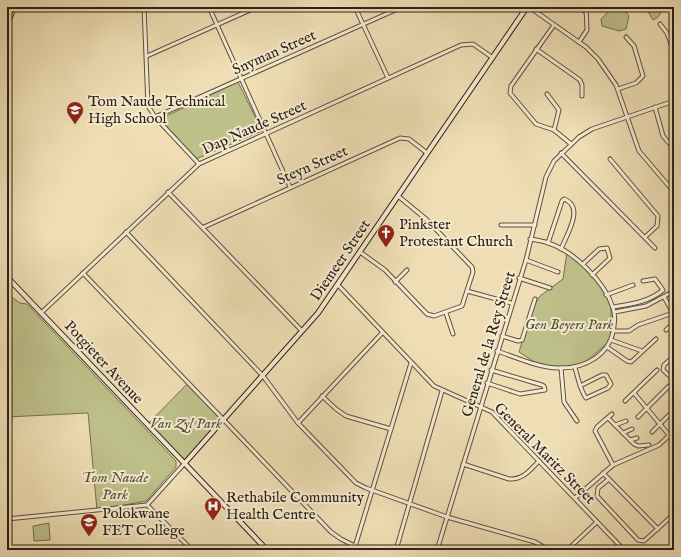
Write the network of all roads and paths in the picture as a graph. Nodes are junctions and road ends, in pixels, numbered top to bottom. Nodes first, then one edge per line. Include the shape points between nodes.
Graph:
1 (14, 7) edge
2 (144, 7) edge
3 (209, 7) edge
4 (257, 7) edge
5 (355, 7) edge
6 (402, 7) edge
7 (528, 7) edge
8 (578, 7) edge
9 (586, 7) edge
10 (586, 12) junction
11 (660, 24) dead end
12 (7, 25) edge
13 (217, 25) junction
14 (363, 25) junction
15 (554, 25) junction
16 (626, 37) dead end
17 (579, 42) junction
18 (536, 49) junction
19 (674, 52) edge
20 (147, 56) junction
21 (493, 58) junction
22 (388, 78) junction
23 (242, 79) junction
24 (618, 89) junction
25 (547, 94) dead end
26 (582, 96) dead end
27 (674, 100) edge
28 (655, 107) junction
29 (629, 116) junction
30 (155, 117) junction
31 (554, 130) junction
32 (266, 133) junction
33 (571, 144) junction
34 (674, 149) edge
35 (427, 153) junction
36 (561, 153) junction
37 (610, 159) dead end
38 (199, 164) junction
39 (290, 187) junction
40 (168, 192) junction
41 (674, 192) edge
42 (398, 196) junction
43 (501, 225) dead end
44 (535, 225) junction
45 (204, 227) junction
46 (126, 232) junction
47 (645, 237) junction
48 (530, 239) junction
49 (548, 243) junction
50 (561, 248) junction
51 (655, 248) dead end
52 (360, 252) junction
53 (526, 260) junction
54 (583, 264) junction
55 (407, 270) dead end
56 (558, 272) dead end
57 (82, 273) junction
58 (592, 275) junction
59 (7, 277) edge
60 (519, 278) junction
61 (643, 281) dead end
62 (395, 282) junction
63 (338, 285) junction
64 (633, 286) dead end
65 (550, 288) dead end
66 (467, 291) junction
67 (674, 291) edge
68 (606, 295) junction
69 (664, 298) junction
70 (535, 299) dead end
71 (511, 303) junction
72 (613, 307) junction
73 (446, 312) junction
74 (615, 312) junction
75 (41, 313) junction
76 (674, 313) edge
77 (674, 323) edge
78 (666, 330) dead end
79 (302, 331) junction
80 (614, 331) junction
81 (382, 333) junction
82 (453, 334) dead end
83 (502, 336) junction
84 (656, 339) dead end
85 (611, 340) junction
86 (607, 347) junction
87 (497, 351) junction
88 (642, 351) junction
89 (674, 356) edge
90 (411, 363) junction
91 (561, 368) junction
92 (575, 368) junction
93 (491, 370) junction
94 (657, 370) dead end
95 (263, 376) junction
96 (674, 380) edge
97 (487, 383) junction
98 (580, 386) junction
99 (670, 386) dead end
100 (442, 391) junction
101 (634, 392) junction
102 (322, 396) junction
103 (625, 401) dead end
104 (480, 405) junction
105 (646, 409) junction
106 (674, 410) edge
107 (612, 414) dead end
108 (638, 416) dead end
109 (608, 418) junction
110 (224, 421) junction
111 (578, 421) dead end
112 (626, 421) dead end
113 (298, 423) junction
114 (659, 424) junction
115 (615, 425) junction
116 (391, 429) junction
117 (632, 429) dead end
118 (674, 431) edge
119 (652, 432) dead end
120 (623, 433) junction
121 (670, 435) junction
122 (637, 438) dead end
123 (630, 440) junction
124 (649, 445) dead end
125 (539, 461) junction
126 (184, 464) junction
127 (463, 464) junction
128 (613, 465) junction
129 (604, 473) junction
130 (609, 480) junction
131 (372, 491) junction
132 (575, 498) junction
133 (410, 503) junction
134 (147, 505) junction
135 (674, 514) edge
136 (447, 517) junction
137 (7, 519) edge
138 (597, 522) junction
139 (658, 529) junction
140 (355, 546) junction
141 (192, 550) edge
142 (267, 550) edge
143 (354, 550) edge
144 (396, 550) edge
145 (437, 550) edge
146 (549, 550) edge
147 (567, 550) edge
148 (624, 550) edge

1 - 12 main road
2 - 20 street
3 - 13 street
4 - 13 street
5 - 14 street
6 - 14 street, Snyman Street
7 - 15 street
7 - 21 street, Diemeer Street
8 - 10 street
9 - 10 street
10 - 17 street via 587,30
11 - 19 street via 667,33
13 - 20 street
13 - 23 street
14 - 22 street
14 - 23 street, Snyman Street
15 - 17 street
15 - 18 street
16 - 24 street via 634,46 643,76 636,82
17 - 24 street via 595,54 614,79
18 - 26 street via 580,80
18 - 31 street via 511,86 510,93 536,124
20 - 30 street via 147,103
21 - 22 street, Dap Naude Street via 473,44 466,44
21 - 35 street, Diemeer Street via 445,131
22 - 32 street, Dap Naude Street
23 - 30 street, Snyman Street
23 - 32 street
24 - 29 street
25 - 31 street via 560,110
27 - 28 street, General de la Rey Street
28 - 29 street, General de la Rey Street
28 - 34 street via 663,136
29 - 33 street, General de la Rey Street via 592,129
29 - 41 street via 640,151
30 - 38 street
31 - 33 street
32 - 38 street, Dap Naude Street
32 - 39 street
33 - 36 street, General de la Rey Street
35 - 39 street, Steyn Street via 409,139 400,138
35 - 42 street, Diemeer Street
36 - 44 street, General de la Rey Street via 546,177
36 - 47 street
37 - 47 street via 658,216 657,226
38 - 40 street, Dap Naude Street
39 - 45 street, Steyn Street
40 - 45 street
40 - 46 street, Dap Naude Street
42 - 52 street, Diemeer Street
42 - 66 street via 426,219 471,266 473,272
43 - 44 street
44 - 48 street, General de la Rey Street
45 - 79 street
46 - 57 street, Dap Naude Street
46 - 95 street
47 - 51 street
48 - 49 street
48 - 53 street, General de la Rey Street
49 - 50 street
49 - 50 street via 564,199 574,206 575,214
50 - 54 street
52 - 62 street via 383,269
52 - 63 street, Diemeer Street
53 - 56 street
53 - 60 street, General de la Rey Street
54 - 58 street
54 - 58 street via 599,249 607,248 609,258
55 - 62 street
57 - 75 street, Dap Naude Street
57 - 110 street
58 - 68 street
59 - 75 street, Potgieter Avenue
60 - 65 street
60 - 71 street, General de la Rey Street
61 - 72 street via 655,279 663,290 656,296 639,302
62 - 73 street via 427,314 434,316
63 - 79 street, Diemeer Street
63 - 81 street, General Maritz Street
64 - 68 street
66 - 71 street
66 - 73 street via 462,306
67 - 69 street
68 - 72 street
69 - 74 street via 642,307
69 - 76 street
70 - 83 street via 522,340
71 - 83 street, General de la Rey Street
72 - 74 street
73 - 82 street
74 - 80 street
75 - 126 street, Potgieter Avenue
76 - 80 street via 638,325 629,331
77 - 78 street
79 - 95 street, Diemeer Street
80 - 85 street
81 - 90 street, General Maritz Street
81 - 102 street
83 - 87 street, General de la Rey Street
84 - 88 street
85 - 86 street
85 - 88 street
86 - 88 street via 628,362 632,362
86 - 92 street via 593,360
87 - 91 street via 550,368
87 - 93 street, General de la Rey Street
89 - 96 street via 664,365 663,370
90 - 100 street, General Maritz Street
90 - 116 street
91 - 92 street
91 - 111 street via 564,402
92 - 98 street
93 - 97 street, General de la Rey Street
93 - 97 street via 544,386 545,389 520,394
94 - 101 street
95 - 110 street, Diemeer Street
95 - 113 street
97 - 104 street, General de la Rey Street
98 - 98 street via 602,375 606,375 610,384 608,388 587,398
99 - 105 street
100 - 104 street, General Maritz Street
100 - 133 street
101 - 103 street
101 - 105 street
102 - 113 street
102 - 116 street via 346,416
104 - 125 street, General Maritz Street via 492,412
104 - 127 street, General de la Rey Street
105 - 108 street
105 - 114 street
106 - 114 street
107 - 109 street
109 - 115 street
109 - 128 street via 595,430
110 - 126 street, Diemeer Street
110 - 140 street via 332,532 341,540
112 - 115 street
113 - 131 street via 352,479
114 - 119 street
114 - 121 street
115 - 120 street
116 - 131 street
117 - 120 street
118 - 121 street
120 - 123 street
121 - 128 street via 659,445
122 - 123 street
123 - 124 street via 638,446
125 - 127 street via 522,477 516,479
125 - 132 street, General Maritz Street
126 - 134 street, Diemeer Street
126 - 142 street, Potgieter Avenue
127 - 136 street, General de la Rey Street
128 - 129 street
129 - 130 street
129 - 132 street
130 - 139 street
130 - 139 street via 598,488 597,496 637,539 644,541
131 - 133 street
131 - 140 street
132 - 138 street, General Maritz Street
133 - 136 street
133 - 144 street
134 - 137 street
134 - 141 street
135 - 139 street
136 - 145 street, General de la Rey Street
136 - 146 street via 535,542
138 - 147 street
138 - 148 street, General Maritz Street
140 - 143 street

